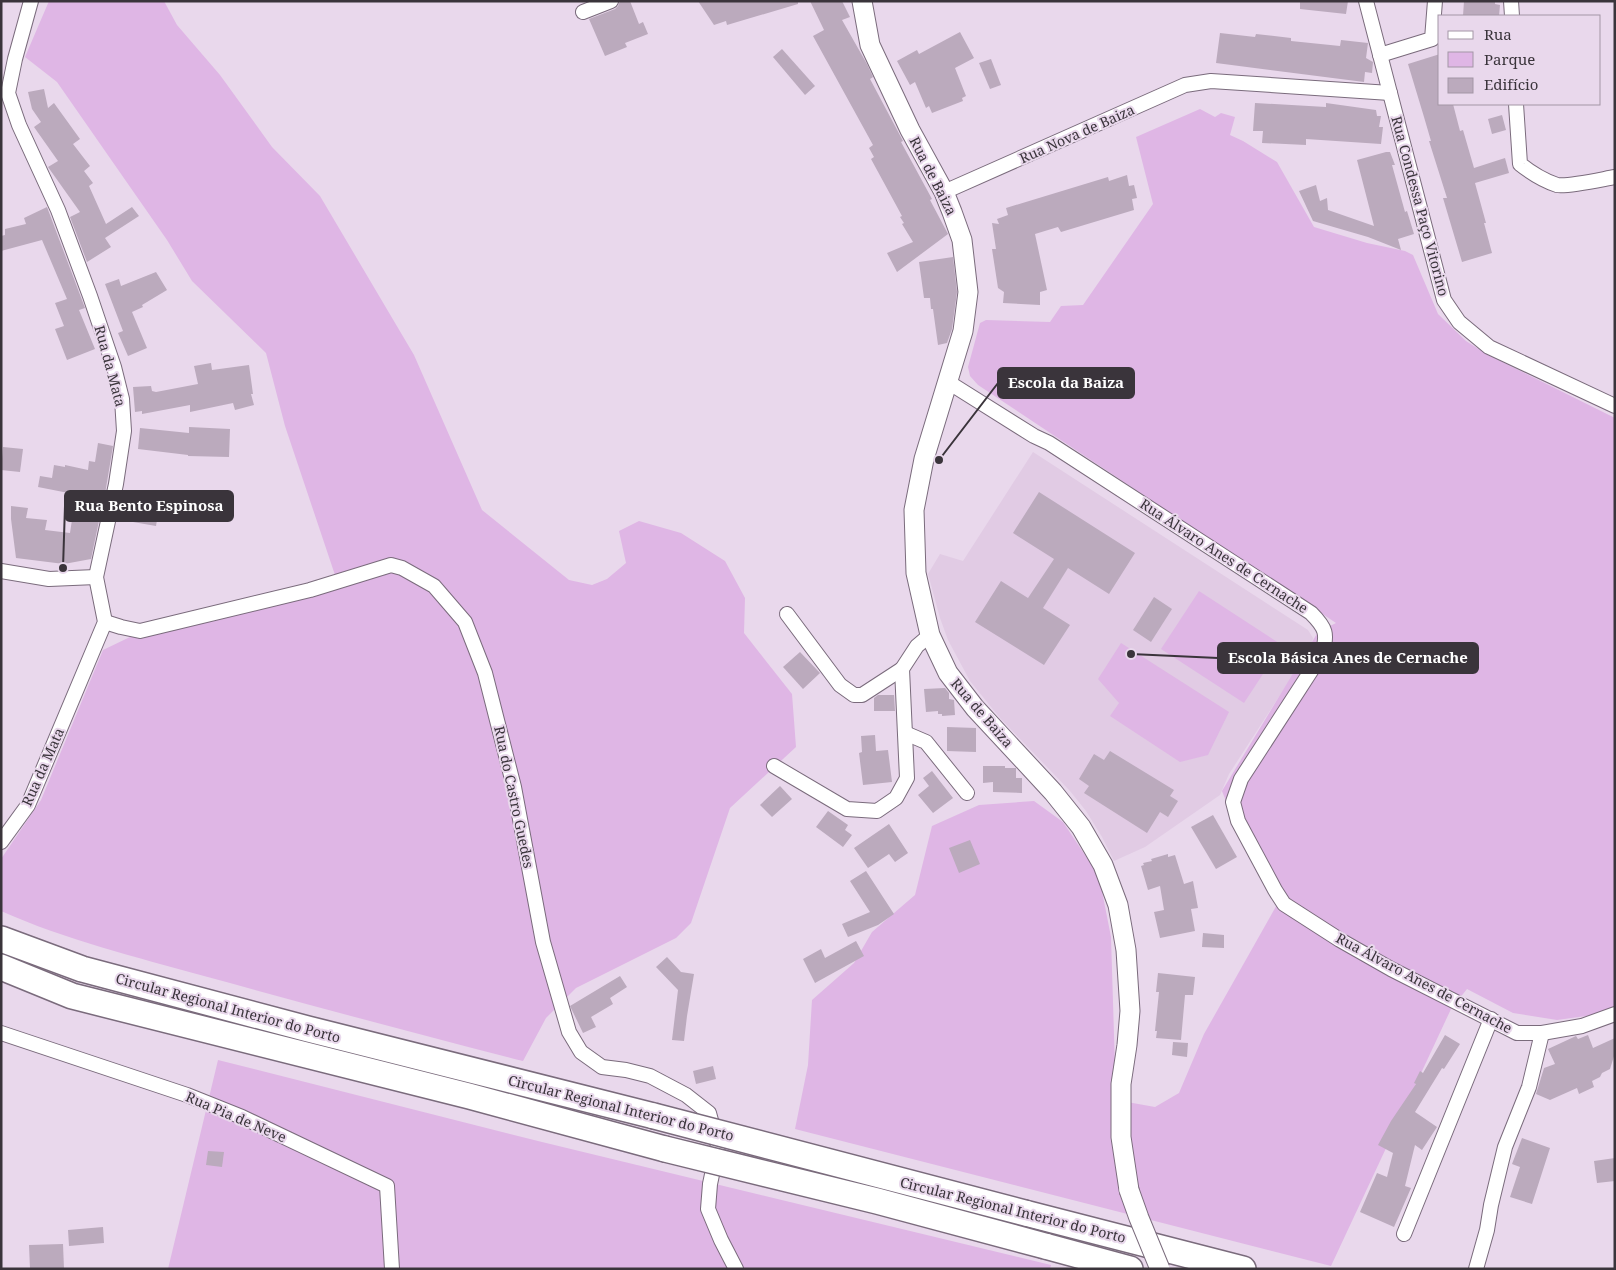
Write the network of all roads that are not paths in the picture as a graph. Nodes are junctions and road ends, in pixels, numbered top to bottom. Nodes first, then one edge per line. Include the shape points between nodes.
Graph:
1 (31, 1) edge
2 (611, 1) edge
3 (862, 1) edge
4 (1366, 1) edge
5 (1435, 1) edge
6 (1511, 1) edge
7 (583, 12) dead end
8 (1512, 15) edge
9 (1380, 55) junction
10 (1390, 94) junction
11 (1516, 105) edge
12 (1615, 177) edge
13 (944, 192) junction
14 (948, 382) junction
15 (1615, 406) edge
16 (1, 571) edge
17 (96, 577) junction
18 (787, 614) dead end
19 (106, 622) junction
20 (930, 635) junction
21 (902, 669) junction
22 (905, 733) junction
23 (774, 766) dead end
24 (966, 793) dead end
25 (1, 842) edge
26 (1, 939) edge
27 (1, 967) edge
28 (1615, 1014) edge
29 (1490, 1019) junction
30 (1, 1033) edge
31 (1542, 1033) junction
32 (1404, 1234) dead end
33 (392, 1269) edge
34 (736, 1269) edge
35 (1130, 1269) edge
36 (1160, 1269) edge
37 (1243, 1269) edge
38 (1476, 1269) edge

1 - 17 street, Rua da Mata via 8,92 90,296 122,399 124,431
2 - 7 street
3 - 13 street, Rua de Baiza via 870,45
4 - 9 street, Rua Condessa Paço Vitorino
5 - 9 street via 1432,39
6 - 8 street
9 - 10 street, Rua Condessa Paço Vitorino
10 - 13 street, Rua Nova de Baiza via 1210,81 1185,85
10 - 15 street, Rua Condessa Paço Vitorino via 1444,300 1459,322 1489,347
11 - 12 street via 1520,164 1528,170 1558,185
13 - 14 street, Rua de Baiza via 962,240 968,292 964,330
14 - 20 street, Rua de Baiza via 924,459 914,510 916,573
14 - 29 street, Rua Álvaro Anes de Cernache via 1057,448 1311,613 1323,625 1326,639 1322,654 1240,780 1233,802 1238,821 1284,904 1382,964
16 - 17 street via 49,579
17 - 19 street, Rua da Mata
18 - 21 street via 840,685 854,695 862,695
19 - 25 street, Rua da Mata via 28,805
19 - 34 street, Rua do Castro Guedes via 140,631 310,590 391,565 434,586 465,622 485,673 514,787 543,942 569,1032 581,1052 602,1067 650,1076 686,1095 709,1113 718,1146 708,1209
20 - 21 street via 917,646
20 - 36 street, Rua de Baiza, bridge via 948,673 975,708 1081,827 1103,865 1118,905 1126,950 1130,1011 1121,1084 1122,1137 1129,1190
21 - 22 street
22 - 23 street via 907,778 896,798 877,811 847,809
22 - 24 street via 926,742
26 - 37 highway, Circular Regional Interior do Porto, bridge via 82,969 317,1032
27 - 35 highway, Circular Regional Interior do Porto, bridge via 72,996 877,1201
28 - 31 street, Rua Álvaro Anes de Cernache via 1582,1026
29 - 31 street, Rua Álvaro Anes de Cernache via 1517,1033
29 - 32 street
30 - 33 street, Rua Pia de Neve via 187,1095 242,1117 387,1186
31 - 38 street via 1529,1087 1505,1148

